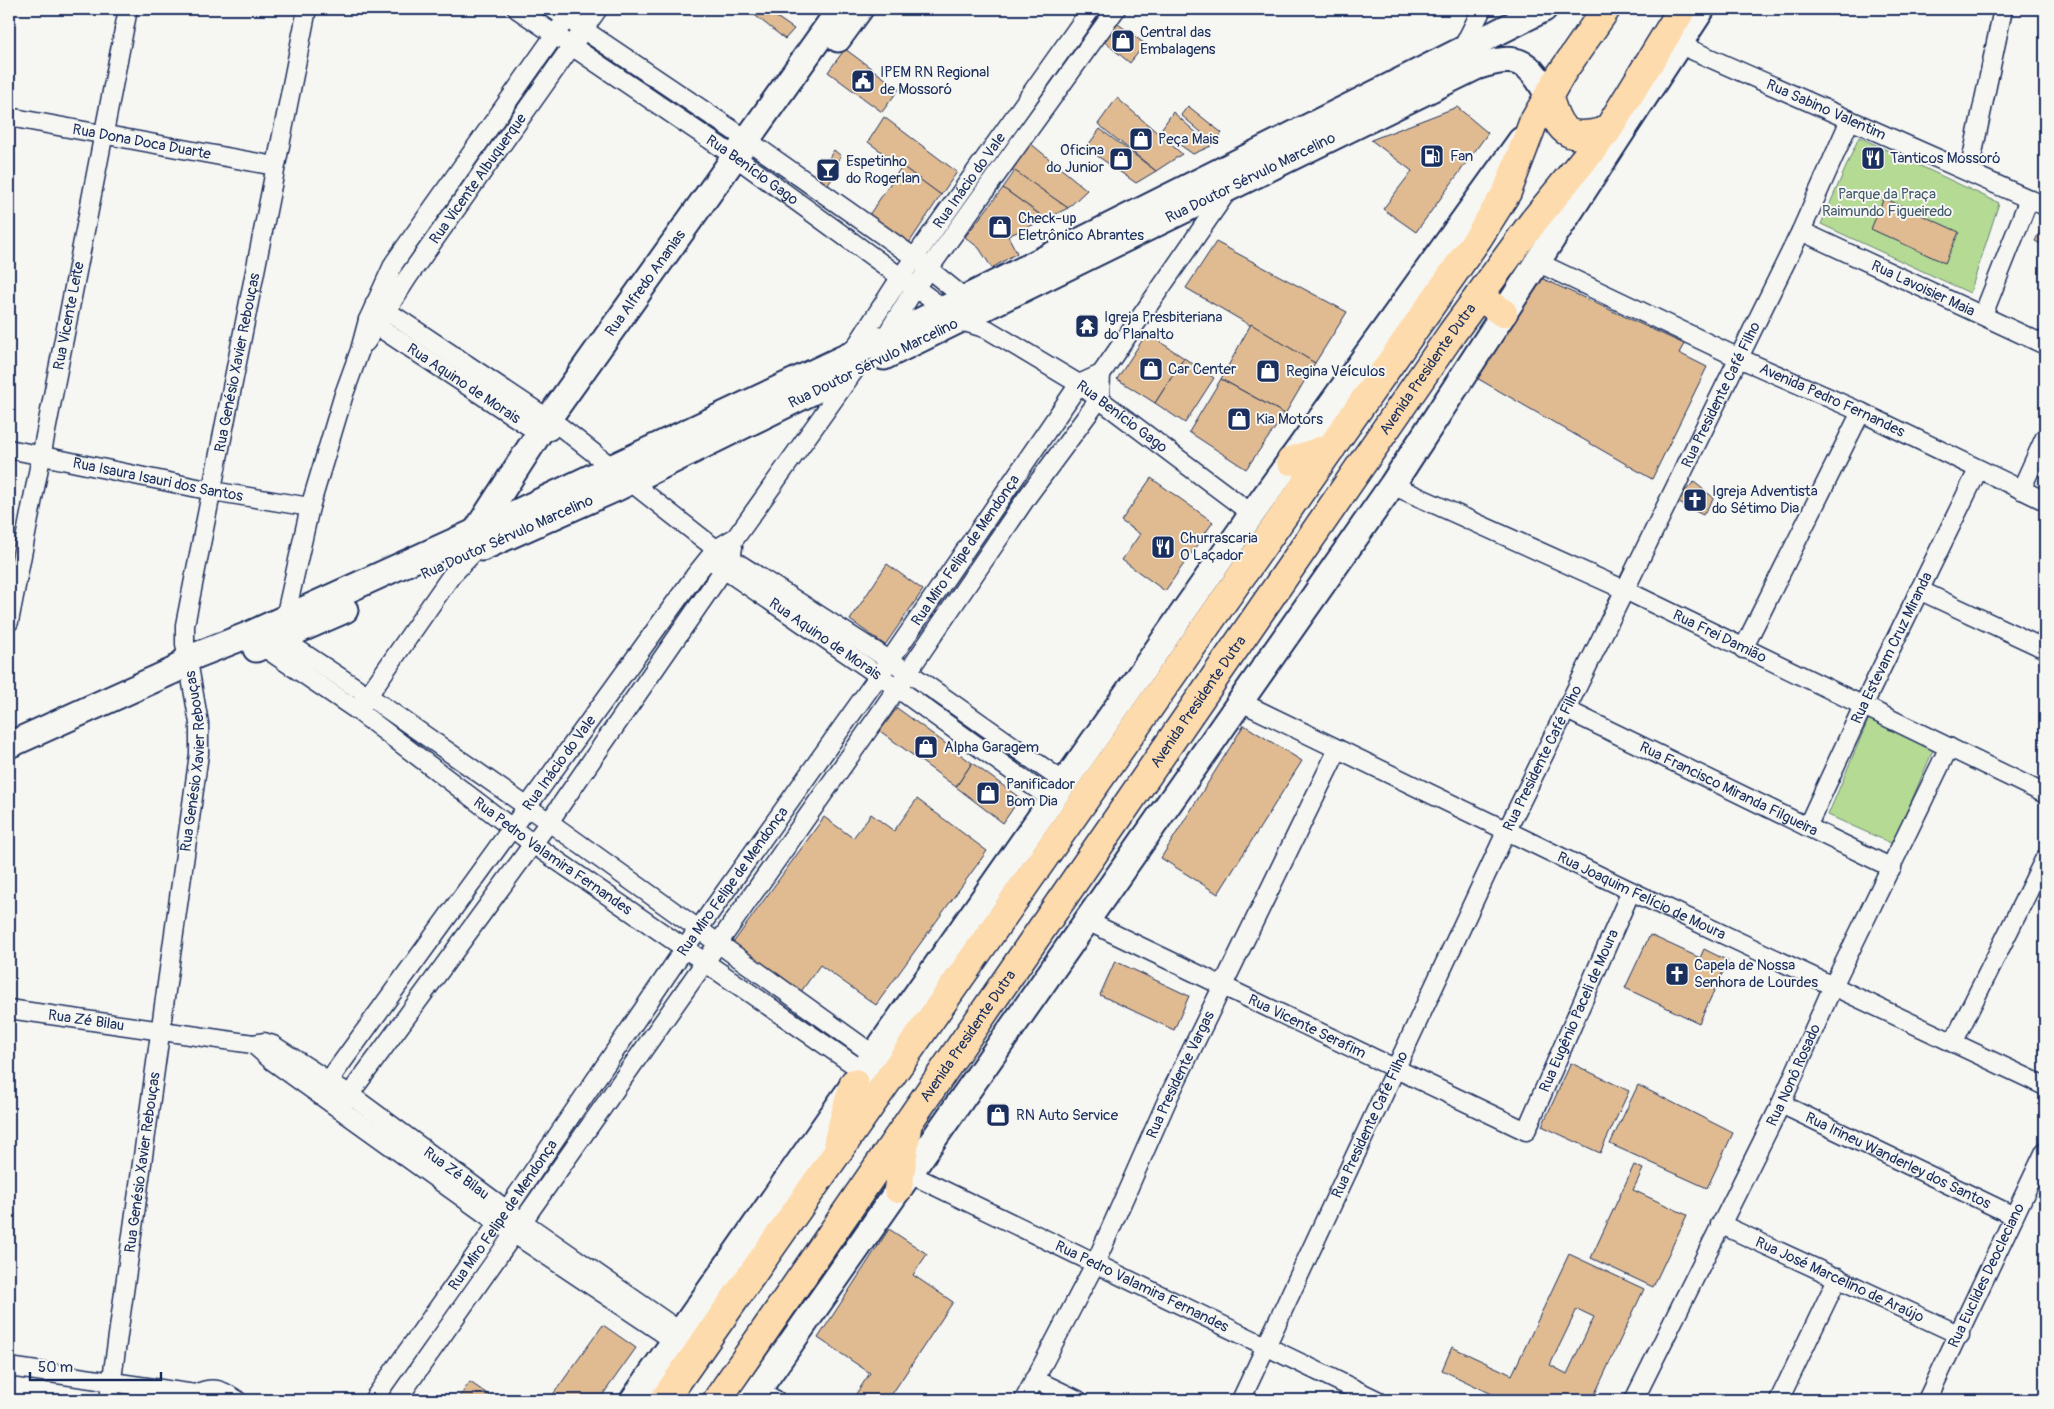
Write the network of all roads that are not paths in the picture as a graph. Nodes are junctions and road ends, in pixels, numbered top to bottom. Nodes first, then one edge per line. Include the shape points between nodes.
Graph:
1 (128, 9) edge
2 (307, 9) edge
3 (517, 9) edge
4 (598, 9) edge
5 (840, 9) edge
6 (860, 9) edge
7 (1092, 9) edge
8 (1116, 9) edge
9 (1482, 9) edge
10 (1544, 9) edge
11 (1606, 9) edge
12 (1682, 9) edge
13 (1702, 9) edge
14 (2003, 9) edge
15 (564, 12) edge
16 (583, 30) junction
17 (554, 35) junction
18 (1672, 42) junction
19 (571, 47) junction
20 (1462, 49) junction
21 (1549, 98) junction
22 (9, 117) edge
23 (1850, 120) junction
24 (1533, 124) junction
25 (1607, 131) junction
26 (104, 136) junction
27 (747, 153) junction
28 (275, 166) junction
29 (1969, 172) junction
30 (1231, 187) junction
31 (2029, 199) junction
32 (437, 202) junction
33 (2045, 206) edge
34 (453, 214) junction
35 (1801, 231) junction
36 (1537, 262) junction
37 (922, 263) junction
38 (907, 283) junction
39 (1479, 296) junction
40 (381, 307) junction
41 (967, 313) junction
42 (1503, 313) junction
43 (1984, 315) junction
44 (373, 323) junction
45 (884, 339) junction
46 (2045, 345) edge
47 (1739, 358) junction
48 (853, 363) junction
49 (1101, 374) junction
50 (1079, 384) junction
51 (1100, 398) junction
52 (1861, 412) junction
53 (550, 426) junction
54 (2045, 437) edge
55 (1332, 448) junction
56 (9, 449) edge
57 (40, 455) junction
58 (1291, 461) junction
59 (1978, 470) junction
60 (620, 479) junction
61 (1009, 483) junction
62 (1392, 485) junction
63 (2020, 490) junction
64 (212, 491) junction
65 (1028, 497) junction
66 (2045, 501) edge
67 (310, 507) junction
68 (1252, 514) junction
69 (736, 537) junction
70 (470, 548) junction
71 (712, 554) junction
72 (728, 564) junction
73 (1625, 590) junction
74 (1919, 590) junction
75 (811, 618) junction
76 (9, 622) edge
77 (268, 633) junction
78 (1743, 649) junction
79 (2045, 649) edge
80 (890, 660) junction
81 (184, 667) junction
82 (908, 672) junction
83 (879, 676) junction
84 (897, 688) junction
85 (367, 695) junction
86 (1241, 702) junction
87 (1863, 706) junction
88 (1567, 710) junction
89 (358, 712) junction
90 (9, 745) edge
91 (1950, 748) junction
92 (1338, 750) junction
93 (1058, 791) junction
94 (2045, 794) edge
95 (526, 806) junction
96 (549, 822) junction
97 (1807, 827) junction
98 (512, 828) junction
99 (1507, 830) junction
100 (533, 844) junction
101 (2045, 858) edge
102 (613, 867) junction
103 (1892, 868) junction
104 (598, 888) junction
105 (1631, 891) junction
106 (1087, 921) junction
107 (699, 929) junction
108 (718, 943) junction
109 (685, 948) junction
110 (705, 961) junction
111 (1222, 986) junction
112 (1833, 986) junction
113 (9, 1009) edge
114 (160, 1031) junction
115 (1953, 1043) junction
116 (1395, 1068) junction
117 (864, 1070) junction
118 (2045, 1086) edge
119 (324, 1087) junction
120 (349, 1094) junction
121 (1781, 1104) junction
122 (339, 1108) junction
123 (908, 1122) junction
124 (1526, 1130) joint
125 (2045, 1151) edge
126 (833, 1160) junction
127 (903, 1181) junction
128 (503, 1216) junction
129 (2014, 1216) junction
130 (1720, 1224) junction
131 (519, 1228) junction
132 (1096, 1264) junction
133 (1838, 1277) junction
134 (421, 1332) junction
135 (1960, 1336) junction
136 (678, 1337) junction
137 (437, 1343) junction
138 (1268, 1347) junction
139 (9, 1367) edge
140 (1034, 1379) junction
141 (112, 1382) junction
142 (198, 1397) edge
143 (762, 1397) edge
144 (109, 1400) edge
145 (237, 1400) edge
146 (373, 1400) edge
147 (397, 1400) edge
148 (633, 1400) edge
149 (664, 1400) edge
150 (717, 1400) edge
151 (1024, 1400) edge
152 (1078, 1400) edge
153 (1241, 1400) edge
154 (1377, 1400) edge
155 (1634, 1400) edge
156 (1779, 1400) edge
157 (1927, 1400) edge

1 - 26 street, Rua Vicente Leite
2 - 28 street, Rua Genésio Xavier Rebouças
3 - 17 street, Rua Benício Gago
4 - 16 street, Rua Vicente Albuquerque
5 - 27 main road, Rua Alfredo Ananias
6 - 27 main road, Rua Alfredo Ananias
7 - 37 street, Rua Inácio do Vale
8 - 37 street, Rua Inácio do Vale
9 - 20 street
10 - 20 main road, Rua Doutor Sérvulo Marcelino
11 - 21 main road via 1561,74
12 - 18 main road, Avenida Presidente Dutra
13 - 18 main road, Avenida Presidente Dutra
14 - 29 street
15 - 16 street, Rua Benício Gago
15 - 17 street, Rua Vicente Albuquerque
16 - 19 street, Rua Vicente Albuquerque
16 - 27 street, Rua Benício Gago
17 - 19 street, Rua Benício Gago
17 - 32 street, Rua Vicente Albuquerque
18 - 23 street, Rua Sabino Valentim
18 - 25 main road, Avenida Presidente Dutra
18 - 36 main road, Avenida Presidente Dutra
19 - 27 street, Rua Benício Gago
19 - 34 street, Rua Vicente Albuquerque
20 - 41 main road, Rua Doutor Sérvulo Marcelino
21 - 24 main road
21 - 25 main road via 1560,126 1572,135
21 - 30 main road, Rua Doutor Sérvulo Marcelino via 1530,69 1508,58 1493,61
22 - 26 street, Rua Dona Doca Duarte
23 - 29 street, Rua Sabino Valentim
23 - 35 street, Rua Presidente Café Filho
24 - 55 main road via 1507,192
24 - 58 main road
25 - 39 main road, Avenida Presidente Dutra via 1533,222
26 - 28 street, Rua Dona Doca Duarte
26 - 57 street, Rua Vicente Leite
27 - 37 street, Rua Benício Gago
27 - 38 street, Rua Benício Gago
27 - 53 main road, Rua Alfredo Ananias
28 - 64 street, Rua Genésio Xavier Rebouças
29 - 31 street, Rua Sabino Valentim
30 - 41 main road, Rua Doutor Sérvulo Marcelino
30 - 49 street
31 - 33 street, Rua Sabino Valentim
31 - 43 street
32 - 34 street
32 - 40 street, Rua Vicente Albuquerque via 394,263
34 - 40 street, Rua Vicente Albuquerque
35 - 43 street, Rua Lavoisier Maia
35 - 47 street, Rua Presidente Café Filho
36 - 42 main road, Avenida Presidente Dutra
36 - 47 street, Avenida Pedro Fernandes
37 - 38 street, Rua Inácio do Vale
37 - 41 street, Rua Benício Gago
38 - 41 street, Rua Benício Gago
38 - 45 street, Rua Inácio do Vale
38 - 48 street, Rua Inácio do Vale
39 - 42 main road
39 - 123 main road, Avenida Presidente Dutra
40 - 44 street, Rua Vicente Albuquerque
40 - 53 street, Rua Aquino de Morais
41 - 45 main road, Rua Doutor Sérvulo Marcelino
41 - 48 main road, Rua Doutor Sérvulo Marcelino
41 - 50 street, Rua Benício Gago
42 - 62 main road, Avenida Presidente Dutra
43 - 46 street, Rua Lavoisier Maia
44 - 53 street, Rua Aquino de Morais
44 - 67 street, Rua Vicente Albuquerque via 344,394
45 - 48 main road, Rua Doutor Sérvulo Marcelino
47 - 52 street, Avenida Pedro Fernandes
47 - 73 street, Rua Presidente Café Filho
48 - 60 main road, Rua Doutor Sérvulo Marcelino
48 - 69 street, Rua Inácio do Vale
49 - 50 street
49 - 51 street
50 - 51 street, Rua Benício Gago
50 - 61 street, Rua Miro Felipe de Mendonça
51 - 65 street, Rua Miro Felipe de Mendonça
51 - 68 street, Rua Benício Gago
52 - 59 street, Avenida Pedro Fernandes
52 - 78 street
53 - 60 street, Rua Aquino de Morais
53 - 70 main road, Rua Alfredo Ananias
54 - 63 street
55 - 58 main road
55 - 126 main road
56 - 57 street, Rua Isaura Isauri dos Santos
57 - 64 street, Rua Isaura Isauri dos Santos
57 - 76 street, Rua Vicente Leite
58 - 68 main road
59 - 63 street, Avenida Pedro Fernandes
59 - 74 street, Rua Estevam Cruz Miranda
60 - 70 main road, Rua Doutor Sérvulo Marcelino
60 - 70 main road, Rua Doutor Sérvulo Marcelino
60 - 71 street, Rua Aquino de Morais
61 - 65 street
61 - 80 street, Rua Miro Felipe de Mendonça
62 - 73 street, Rua Frei Damião
62 - 86 main road, Avenida Presidente Dutra
63 - 66 street, Avenida Pedro Fernandes
64 - 67 street, Rua Isaura Isauri dos Santos
64 - 81 street, Rua Genésio Xavier Rebouças via 185,626
65 - 82 street, Rua Miro Felipe de Mendonça
67 - 77 street, Rua Vicente Albuquerque
68 - 93 main road
69 - 71 street, Rua Inácio do Vale
69 - 72 street, Rua Inácio do Vale
70 - 77 main road, Rua Doutor Sérvulo Marcelino
70 - 77 main road, Rua Doutor Sérvulo Marcelino
70 - 85 street
71 - 72 street, Rua Aquino de Morais
71 - 95 street, Rua Inácio do Vale
72 - 75 street, Rua Aquino de Morais
72 - 96 street, Rua Inácio do Vale
73 - 78 street, Rua Frei Damião
73 - 88 street, Rua Presidente Café Filho
74 - 79 street
74 - 87 street, Rua Estevam Cruz Miranda
75 - 80 street, Rua Aquino de Morais
75 - 83 street, Rua Aquino de Morais
77 - 81 main road, Rua Doutor Sérvulo Marcelino
77 - 85 street, Rua Pedro Valamira Fernandes
77 - 89 street, Rua Pedro Valamira Fernandes
78 - 87 street, Rua Frei Damião
80 - 82 street, Rua Aquino de Morais
80 - 83 street, Rua Miro Felipe de Mendonça
81 - 90 main road, Rua Doutor Sérvulo Marcelino
81 - 114 street, Rua Genésio Xavier Rebouças via 198,723 199,754
82 - 84 street, Rua Miro Felipe de Mendonça
82 - 93 street, Rua Aquino de Morais
83 - 84 street, Rua Aquino de Morais
83 - 107 street, Rua Miro Felipe de Mendonça
84 - 93 street, Rua Aquino de Morais
84 - 108 street, Rua Miro Felipe de Mendonça
85 - 89 street
85 - 95 street, Rua Pedro Valamira Fernandes
86 - 92 street, Rua Joaquim Felício de Moura
86 - 106 main road, Avenida Presidente Dutra
87 - 91 street, Rua Frei Damião
87 - 97 street, Rua Estevam Cruz Miranda
88 - 97 street, Rua Francisco Miranda Filgueira
88 - 99 street, Rua Presidente Café Filho
89 - 98 street, Rua Pedro Valamira Fernandes
91 - 94 street, Rua Frei Damião
91 - 103 street, Rua Nonô Rosado
92 - 99 street, Rua Joaquim Felício de Moura
92 - 111 street, Rua Presidente Vargas
93 - 117 main road
95 - 96 street, Rua Pedro Valamira Fernandes
95 - 98 street, Rua Inácio do Vale
96 - 100 street, Rua Inácio do Vale
96 - 102 street, Rua Pedro Valamira Fernandes
97 - 103 street, Rua Francisco Miranda Filgueira
98 - 100 street, Rua Pedro Valamira Fernandes
98 - 119 street, Rua Inácio do Vale
99 - 105 street, Rua Joaquim Felício de Moura
99 - 116 street, Rua Presidente Café Filho
100 - 104 street, Rua Pedro Valamira Fernandes
100 - 120 street, Rua Inácio do Vale
101 - 115 street
102 - 104 street
102 - 107 street, Rua Pedro Valamira Fernandes
103 - 112 street, Rua Nonô Rosado
104 - 109 street, Rua Pedro Valamira Fernandes
105 - 112 street, Rua Joaquim Felício de Moura
105 - 124 street, Rua Eugênio Paceli de Moura
106 - 111 street, Rua Vicente Serafim
106 - 127 main road, Avenida Presidente Dutra
107 - 108 street, Rua Pedro Valamira Fernandes
107 - 109 street, Rua Miro Felipe de Mendonça
108 - 110 street, Rua Miro Felipe de Mendonça
108 - 117 street, Rua Pedro Valamira Fernandes
109 - 110 street, Rua Pedro Valamira Fernandes
109 - 128 street, Rua Miro Felipe de Mendonça
110 - 117 street, Rua Pedro Valamira Fernandes
110 - 131 street, Rua Miro Felipe de Mendonça
111 - 116 street, Rua Vicente Serafim
111 - 132 street, Rua Presidente Vargas via 1169,1096
112 - 115 street, Rua Joaquim Felício de Moura
112 - 121 street, Rua Nonô Rosado
113 - 114 street, Rua Zé Bilau
114 - 119 street, Rua Zé Bilau via 273,1045
114 - 141 street, Rua Genésio Xavier Rebouças
115 - 118 street, Rua Joaquim Felício de Moura
116 - 124 street, Rua Vicente Serafim
116 - 138 street, Rua Presidente Café Filho
117 - 126 main road
117 - 136 main road
119 - 120 street, Rua Zé Bilau
119 - 122 street, Rua Zé Bilau
120 - 122 street, Rua Inácio do Vale
120 - 128 street, Rua Zé Bilau
121 - 129 street, Rua Irineu Wanderley dos Santos
121 - 130 street, Rua Nonô Rosado
122 - 128 street, Rua Zé Bilau
123 - 127 main road
123 - 150 main road, Avenida Presidente Dutra
125 - 129 street, Rua Euclides Deocleciano
126 - 149 main road
127 - 132 street, Rua Pedro Valamira Fernandes
127 - 143 main road, Avenida Presidente Dutra
128 - 131 street, Rua Zé Bilau
128 - 134 street, Rua Miro Felipe de Mendonça
129 - 135 street, Rua Euclides Deocleciano
130 - 133 street, Rua José Marcelino de Araújo
130 - 155 street, Rua Nonô Rosado
131 - 136 street, Rua Zé Bilau
131 - 137 street, Rua Miro Felipe de Mendonça
132 - 138 street, Rua Pedro Valamira Fernandes
132 - 140 street, Rua Presidente Vargas
133 - 135 street, Rua José Marcelino de Araújo
133 - 156 street
134 - 137 street
134 - 146 street, Rua Miro Felipe de Mendonça
135 - 157 street, Rua Euclides Deocleciano
136 - 148 main road
137 - 147 street, Rua Miro Felipe de Mendonça
138 - 153 street, Rua Presidente Café Filho
138 - 154 street, Rua Pedro Valamira Fernandes
139 - 141 street
140 - 151 street, Rua Presidente Vargas
140 - 152 street
141 - 142 street
141 - 144 street, Rua Genésio Xavier Rebouças
142 - 145 street via 209,1388 222,1390

